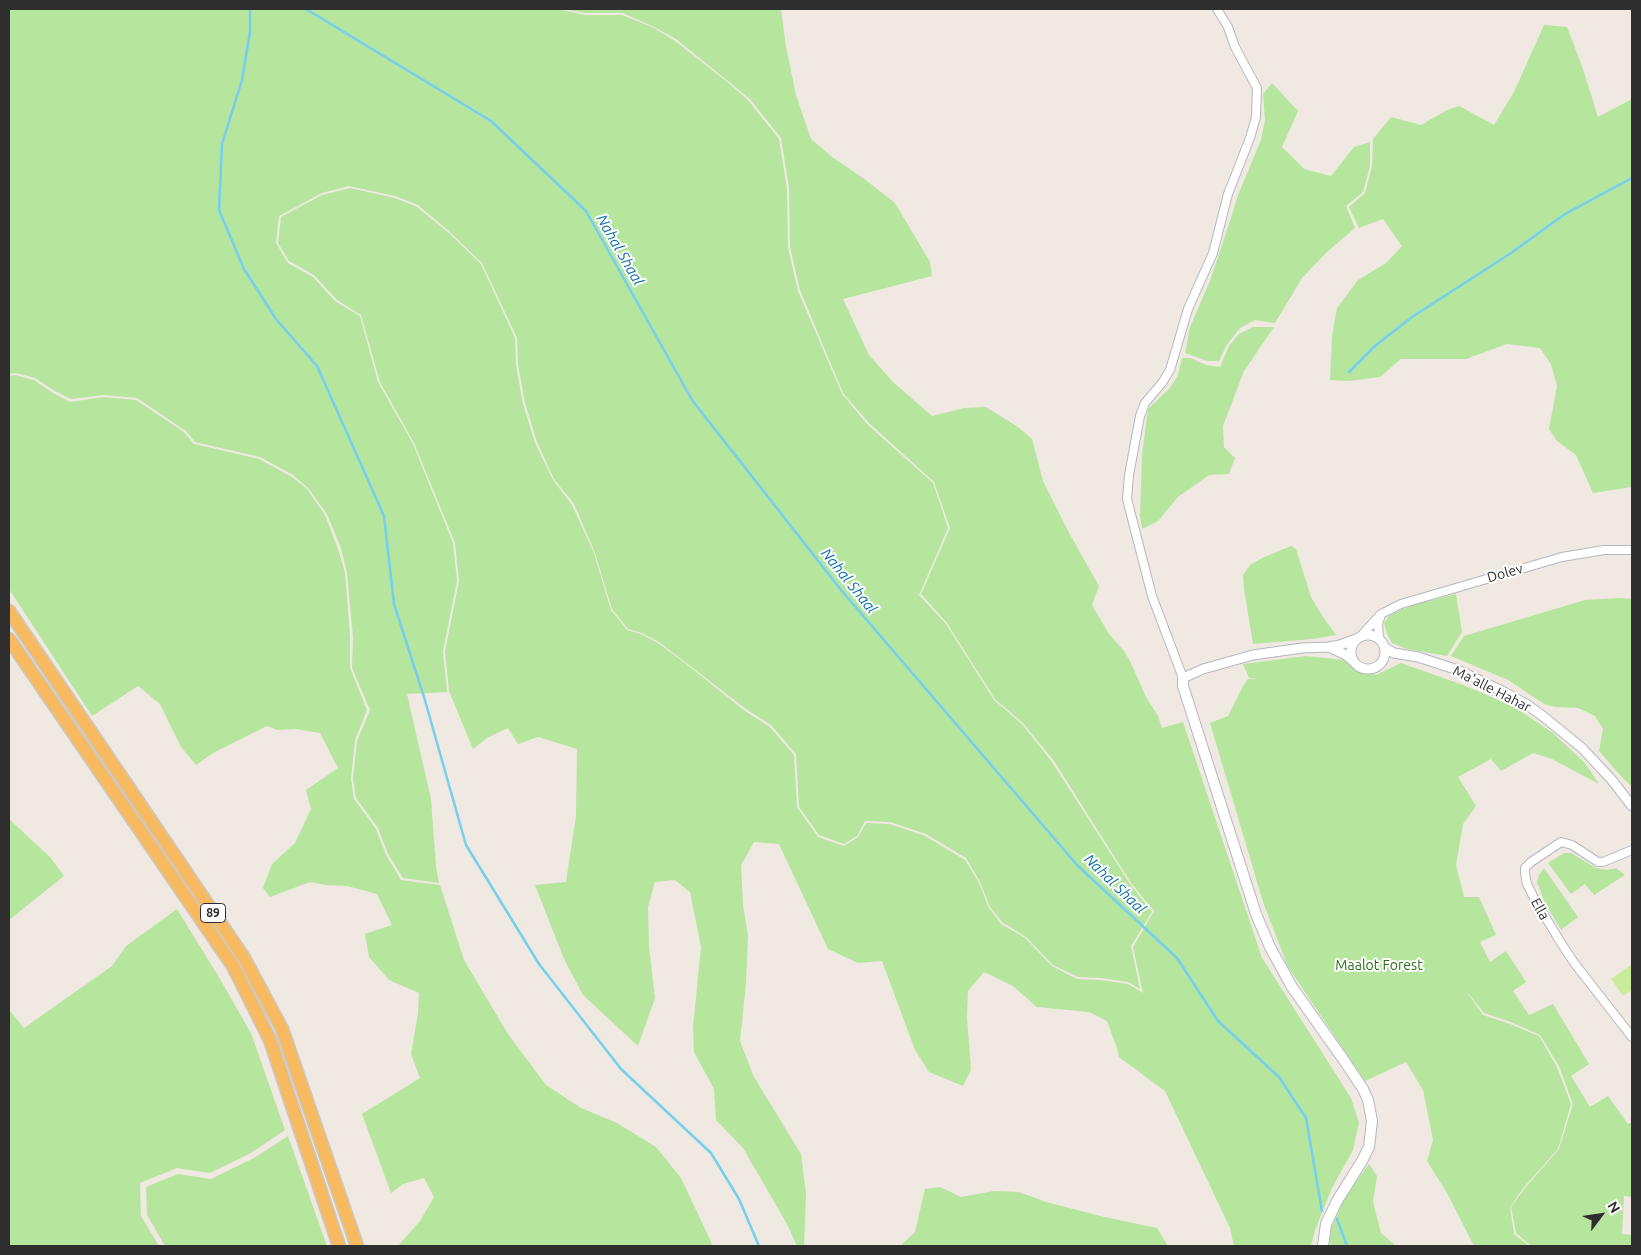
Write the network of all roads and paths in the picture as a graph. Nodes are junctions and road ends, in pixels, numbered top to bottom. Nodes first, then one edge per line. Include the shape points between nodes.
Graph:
1 (1217, 9) edge
2 (1632, 550) edge
3 (9, 611) edge
4 (1381, 614) junction
5 (1359, 637) junction
6 (1379, 638) junction
7 (9, 639) edge
8 (1329, 647) junction
9 (1385, 648) junction
10 (1408, 656) junction
11 (1354, 662) junction
12 (1381, 664) junction
13 (1183, 678) junction
14 (1632, 805) edge
15 (1632, 848) edge
16 (1632, 1037) edge
17 (339, 1246) edge
18 (357, 1246) edge
19 (1323, 1246) edge

1 - 13 street via 1257,88 1256,117 1228,194 1213,253 1188,309 1170,370 1145,402 1140,416 1127,499 1152,596
2 - 4 street, Dolev via 1604,550 1562,557 1401,604
3 - 18 highway, 89 via 244,958 282,1029
4 - 5 street
4 - 6 street
5 - 6 street via 1373,635
5 - 8 street
5 - 11 street via 1351,649
6 - 9 street
7 - 17 highway, 89 via 233,966 270,1040
8 - 11 street
8 - 13 street via 1253,655
9 - 10 street, Ma'alle Hahar
9 - 12 street
10 - 12 street
10 - 14 street, Ma'alle Hahar via 1458,670 1526,704 1582,748
11 - 12 street via 1363,669
13 - 19 main road via 1253,905 1270,947 1292,987 1368,1100 1372,1121 1369,1147 1326,1224
15 - 16 street, Ella via 1598,862 1572,845 1561,842 1525,868 1527,884 1561,943

